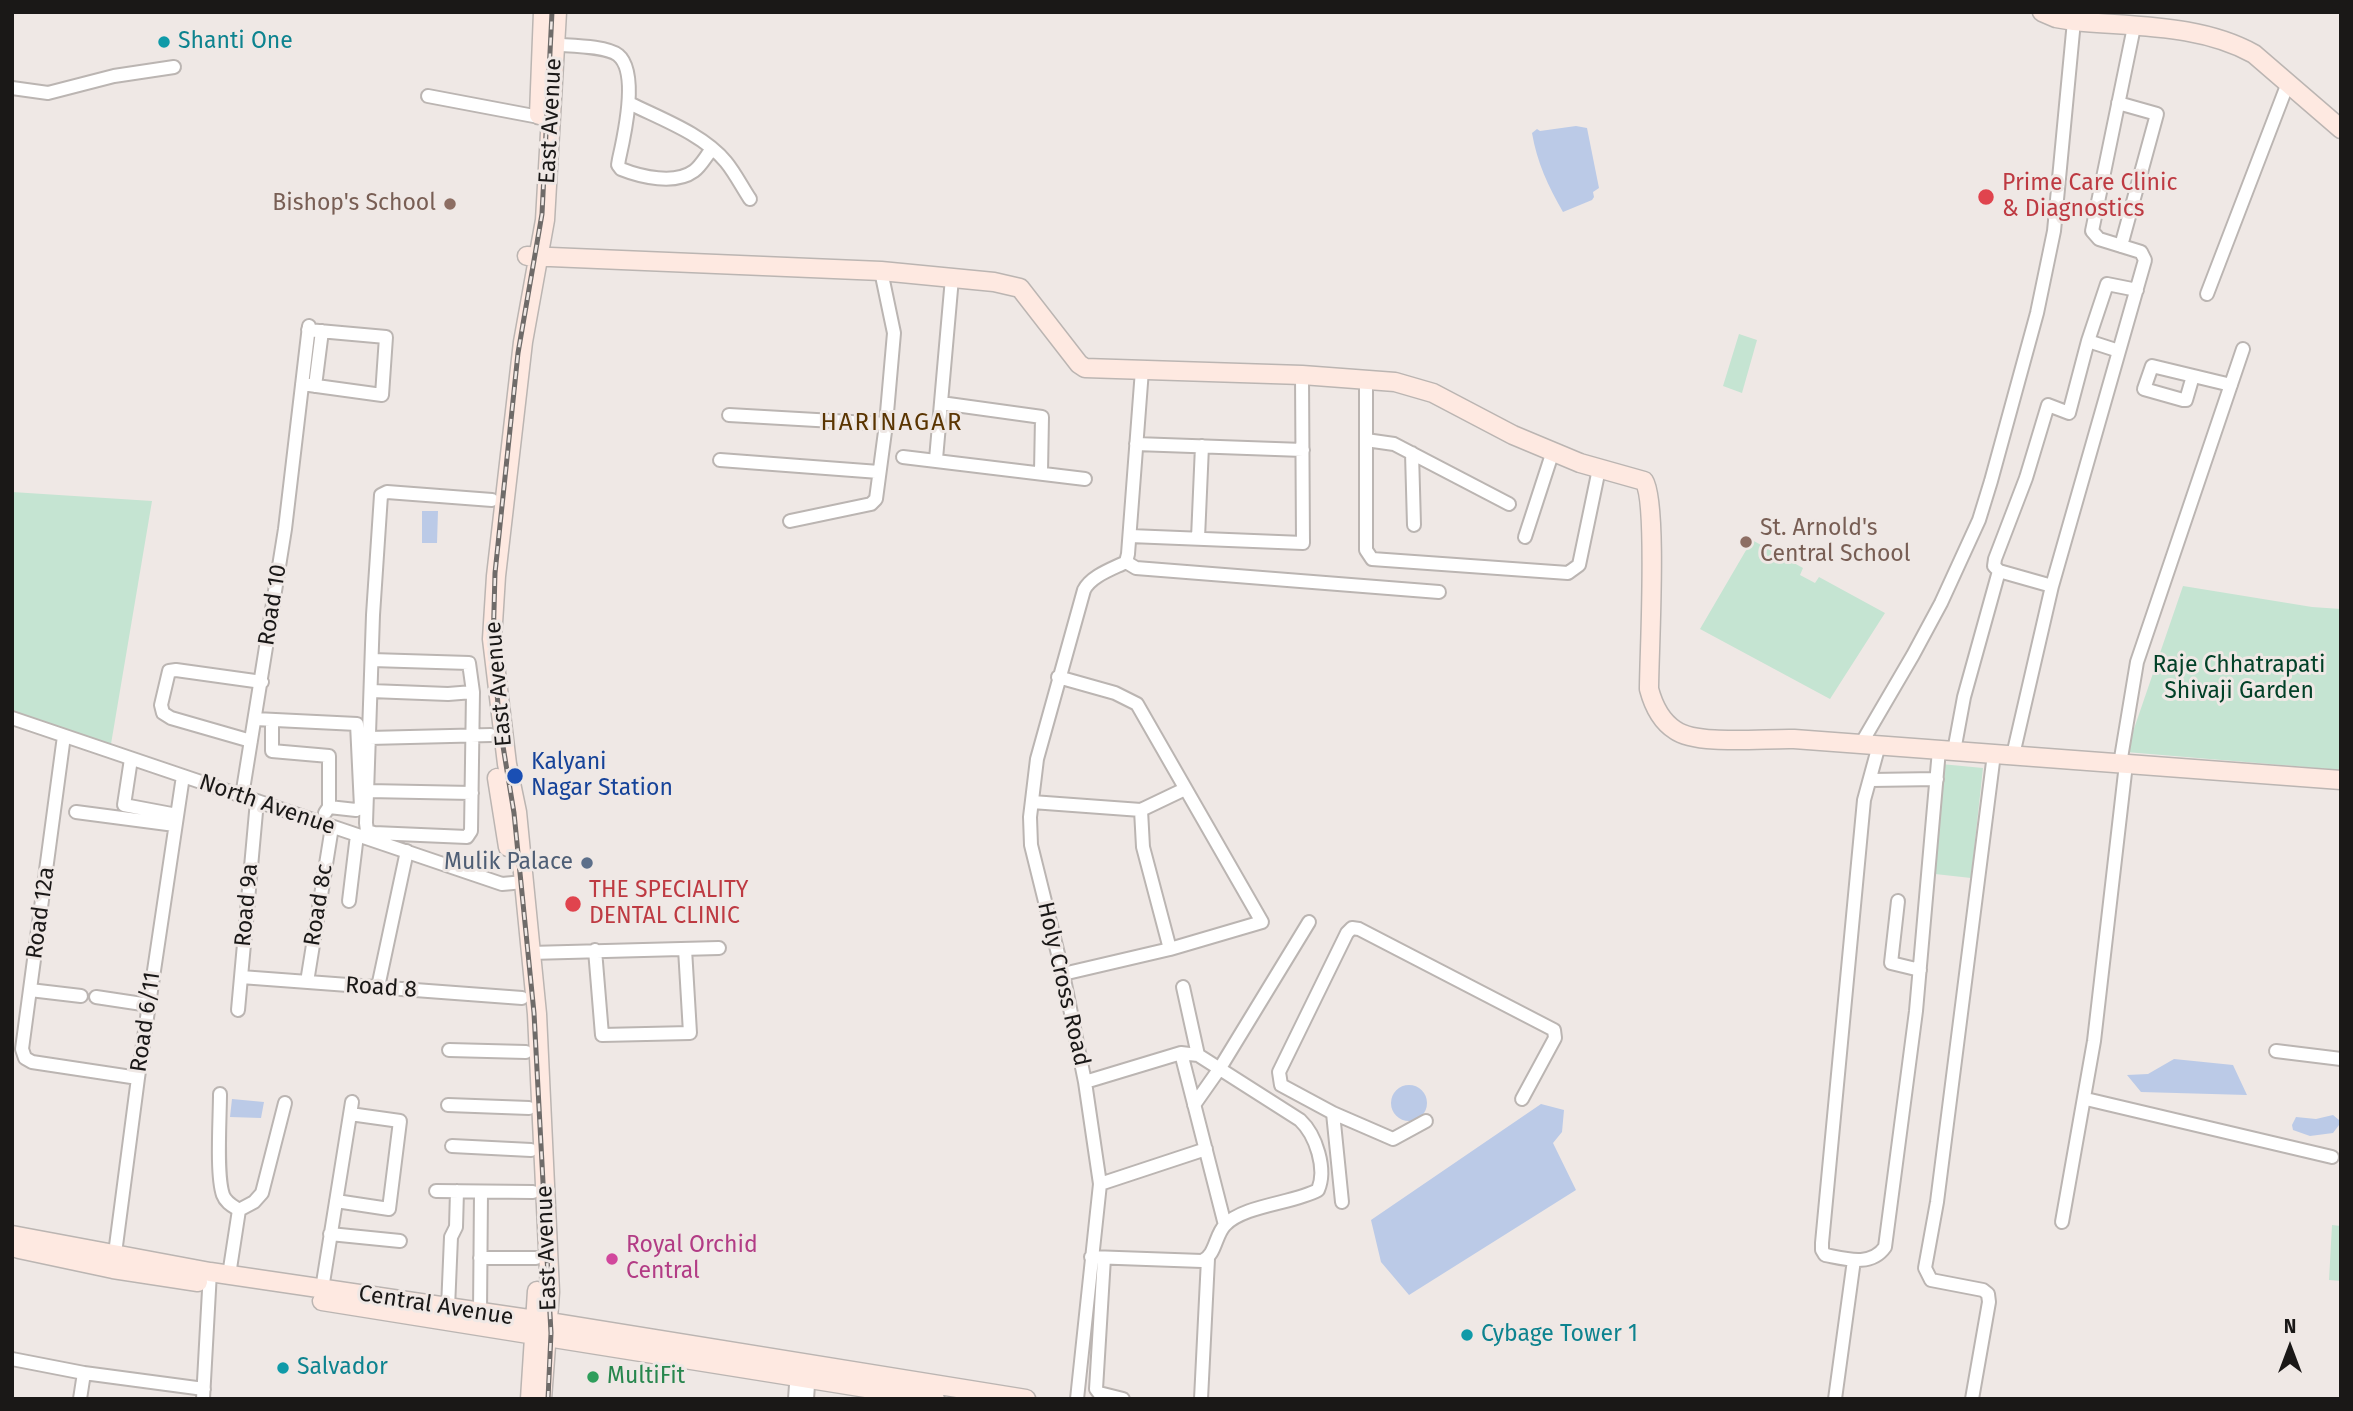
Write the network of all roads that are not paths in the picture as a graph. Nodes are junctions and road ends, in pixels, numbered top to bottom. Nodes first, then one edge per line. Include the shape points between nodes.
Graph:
1 (544, 12) edge
2 (557, 12) edge
3 (2042, 12) edge
4 (2074, 22) junction
5 (2134, 27) junction
6 (549, 44) junction
7 (174, 66) dead end
8 (2288, 83) junction
9 (12, 88) edge
10 (428, 96) dead end
11 (629, 103) junction
12 (2118, 103) junction
13 (539, 117) junction
14 (2341, 129) edge
15 (712, 149) junction
16 (750, 199) dead end
17 (2121, 246) junction
18 (533, 256) junction
19 (881, 271) junction
20 (952, 278) junction
21 (2137, 290) junction
22 (2207, 294) dead end
23 (2088, 341) junction
24 (2243, 349) dead end
25 (2119, 351) junction
26 (1142, 370) junction
27 (1302, 375) junction
28 (2193, 376) dead end
29 (1366, 379) junction
30 (309, 385) junction
31 (2231, 385) junction
32 (941, 403) junction
33 (729, 415) dead end
34 (887, 424) junction
35 (1366, 440) junction
36 (1136, 444) junction
37 (1202, 446) junction
38 (1303, 450) junction
39 (1553, 452) junction
40 (1412, 453) junction
41 (903, 457) dead end
42 (936, 459) junction
43 (720, 460) dead end
44 (1600, 469) junction
45 (878, 471) junction
46 (1041, 472) junction
47 (1085, 479) dead end
48 (492, 500) junction
49 (1509, 504) dead end
50 (790, 521) dead end
51 (1414, 525) dead end
52 (1130, 536) junction
53 (1525, 537) dead end
54 (1198, 538) junction
55 (1126, 562) junction
56 (1999, 571) junction
57 (2052, 586) junction
58 (1439, 592) dead end
59 (372, 660) junction
60 (1058, 677) junction
61 (261, 682) junction
62 (371, 691) junction
63 (472, 692) junction
64 (12, 718) edge
65 (255, 719) junction
66 (272, 720) junction
67 (497, 735) junction
68 (64, 736) junction
69 (369, 738) junction
70 (473, 738) junction
71 (251, 741) junction
72 (1870, 745) junction
73 (1947, 750) junction
74 (1994, 754) junction
75 (2013, 755) junction
76 (131, 758) junction
77 (2123, 764) junction
78 (183, 776) junction
79 (1937, 779) junction
80 (1871, 780) junction
81 (2341, 780) edge
82 (1185, 789) junction
83 (368, 790) junction
84 (472, 793) junction
85 (242, 796) junction
86 (257, 801) junction
87 (1032, 802) junction
88 (328, 807) junction
89 (1141, 810) junction
90 (76, 812) dead end
91 (176, 820) junction
92 (326, 825) junction
93 (358, 835) junction
94 (407, 851) junction
95 (518, 883) junction
96 (349, 901) dead end
97 (1898, 901) dead end
98 (1308, 922) dead end
99 (719, 948) dead end
100 (685, 949) junction
101 (1170, 949) junction
102 (595, 950) junction
103 (530, 953) junction
104 (1920, 970) junction
105 (1063, 974) junction
106 (240, 977) junction
107 (307, 982) junction
108 (378, 987) junction
109 (1183, 987) dead end
110 (30, 990) junction
111 (81, 996) dead end
112 (96, 997) dead end
113 (522, 998) junction
114 (149, 1005) junction
115 (238, 1010) dead end
116 (449, 1050) dead end
117 (2276, 1051) dead end
118 (526, 1052) junction
119 (1181, 1053) junction
120 (1198, 1055) junction
121 (2341, 1059) edge
122 (1220, 1068) junction
123 (138, 1078) junction
124 (1085, 1082) junction
125 (220, 1094) dead end
126 (1522, 1099) dead end
127 (2085, 1099) junction
128 (285, 1103) dead end
129 (447, 1105) dead end
130 (1194, 1105) junction
131 (529, 1108) junction
132 (1333, 1113) junction
133 (1426, 1121) dead end
134 (452, 1146) dead end
135 (1206, 1149) junction
136 (531, 1150) junction
137 (2332, 1157) dead end
138 (1100, 1184) junction
139 (436, 1191) dead end
140 (457, 1191) junction
141 (481, 1192) junction
142 (533, 1192) junction
143 (336, 1201) junction
144 (1342, 1202) dead end
145 (239, 1210) junction
146 (2062, 1222) dead end
147 (1225, 1225) junction
148 (330, 1234) junction
149 (12, 1235) edge
150 (400, 1241) dead end
151 (12, 1247) edge
152 (1097, 1257) junction
153 (481, 1258) junction
154 (536, 1258) junction
155 (1208, 1259) junction
156 (1854, 1260) junction
157 (114, 1262) junction
158 (229, 1275) junction
159 (209, 1278) junction
160 (322, 1289) junction
161 (448, 1308) junction
162 (480, 1313) junction
163 (542, 1329) junction
164 (12, 1359) edge
165 (803, 1371) junction
166 (84, 1373) junction
167 (204, 1394) edge
168 (80, 1399) edge
169 (530, 1399) edge
170 (542, 1399) edge
171 (794, 1399) edge
172 (807, 1399) edge
173 (935, 1399) edge
174 (1026, 1399) edge
175 (1077, 1399) edge
176 (1123, 1399) edge
177 (1201, 1399) edge
178 (1835, 1399) edge
179 (1972, 1399) edge

1 - 6 street, East Avenue
2 - 6 street, East Avenue
3 - 4 street
4 - 5 street
4 - 72 street via 2054,231 1991,481 1941,603
5 - 8 street via 2220,38 2254,54
5 - 12 street
6 - 11 street via 617,54 626,70
6 - 13 street, East Avenue
6 - 18 street, East Avenue via 545,220
7 - 9 street via 48,93
8 - 14 street
8 - 22 street
10 - 13 street
11 - 15 street
11 - 15 street via 621,169 678,178 694,171
12 - 17 street via 2092,231 2099,239
12 - 17 street via 2157,114
13 - 18 street, East Avenue
15 - 16 street
17 - 21 street via 2144,256
18 - 19 street
18 - 48 street, East Avenue via 511,340
18 - 67 street, East Avenue via 492,613
19 - 20 street
19 - 34 street via 894,333
20 - 26 street via 1020,288 1085,368
20 - 32 street
21 - 23 street via 2108,284
21 - 25 street
23 - 25 street
23 - 56 street via 2069,413 2048,405 1995,559
24 - 31 street
25 - 57 street
26 - 27 street
26 - 36 street
27 - 29 street
27 - 38 street
28 - 31 street
29 - 35 street
29 - 39 street via 1433,393
30 - 30 street, Road 10 via 313,329 386,337 382,395
30 - 61 street, Road 10 via 299,414
31 - 77 street via 2137,662
32 - 42 street
32 - 46 street via 1042,417
33 - 34 street
34 - 45 street
35 - 40 street via 1386,441
35 - 44 street via 1366,550 1379,561 1568,573 1579,565
36 - 37 street
36 - 52 street
37 - 38 street
37 - 54 street
38 - 54 street via 1303,543
39 - 44 street
39 - 53 street
40 - 49 street
40 - 51 street
41 - 42 street
42 - 46 street
43 - 45 street
44 - 72 street via 1637,477 1648,486 1649,689 1666,722 1700,738
45 - 50 street via 874,502
46 - 47 street
48 - 59 street via 381,495
48 - 67 street, East Avenue via 480,639
52 - 54 street
52 - 55 street
55 - 58 street via 1136,568
55 - 60 street, Holy Cross Road via 1087,584
56 - 57 street
56 - 73 street
57 - 75 street
59 - 62 street
59 - 63 street via 469,663
60 - 82 street via 1115,693 1136,704
60 - 87 street, Holy Cross Road via 1037,759
61 - 65 street, Road 10
61 - 71 street via 169,671 161,705 171,718
62 - 63 street
62 - 69 street
63 - 70 street
64 - 68 street, North Avenue
65 - 66 street
65 - 71 street, Road 10
66 - 88 street via 272,751 329,756
66 - 88 street via 356,724 361,807
67 - 70 street
67 - 95 street, East Avenue via 517,812
68 - 76 street, North Avenue
68 - 110 street, Road 12a
69 - 70 street
69 - 83 street
70 - 84 street
71 - 85 street, Road 10
72 - 73 street
72 - 80 street
73 - 74 street
73 - 79 street
74 - 75 street
74 - 179 street via 1925,1268 1931,1280 1988,1294
75 - 77 street
76 - 78 street, North Avenue
76 - 91 street via 124,805
77 - 81 street
77 - 127 street via 2104,972
78 - 85 street, North Avenue
78 - 91 street, Road 6/11
79 - 80 street
79 - 104 street
80 - 156 street via 1864,800 1822,1243 1825,1255
82 - 89 street
82 - 101 street via 1262,922
83 - 84 street
83 - 84 street via 367,831 461,839 471,831
85 - 86 street, North Avenue
86 - 92 street, North Avenue
86 - 106 street, Road 9a
87 - 89 street
87 - 105 street, Holy Cross Road via 1031,845
88 - 92 street, Road 8c
89 - 101 street via 1143,847
90 - 91 street
91 - 114 street, Road 6/11
92 - 93 street, North Avenue
92 - 107 street, Road 8c
93 - 94 street, North Avenue
93 - 96 street
94 - 95 street, North Avenue via 502,884
94 - 108 street
95 - 103 street, East Avenue
95 - 113 street, East Avenue
97 - 104 street via 1891,963
98 - 122 street
99 - 100 street
100 - 102 street
100 - 102 street via 690,1033 602,1035
101 - 105 street
102 - 103 street
103 - 163 street, East Avenue via 549,1279
104 - 156 street via 1885,1247 1872,1259
105 - 124 street, Holy Cross Road
106 - 107 street, Road 8
106 - 115 street, Road 9a
107 - 108 street, Road 8
108 - 113 street, Road 8
109 - 120 street
110 - 111 street
110 - 123 street, Road 12a via 22,1049 25,1058
112 - 114 street
113 - 118 street, East Avenue
114 - 123 street, Road 6/11
116 - 118 street
117 - 121 street
118 - 131 street, East Avenue
119 - 120 street
119 - 124 street
119 - 130 street
120 - 122 street
122 - 130 street
122 - 147 street via 1307,1126 1322,1176 1318,1190 1311,1194
123 - 157 street, Road 6/11
124 - 138 street, Holy Cross Road
125 - 145 street via 223,1196
126 - 132 street via 1555,1038 1554,1030 1352,928 1279,1072 1281,1085
127 - 137 street
127 - 146 street
128 - 145 street via 262,1193
129 - 131 street
130 - 135 street
131 - 136 street, East Avenue
132 - 133 street via 1393,1139
132 - 144 street
134 - 136 street
135 - 138 street
135 - 147 street
136 - 142 street, East Avenue
138 - 152 street, Holy Cross Road
139 - 140 street
140 - 141 street
140 - 161 street
141 - 142 street
141 - 153 street
142 - 154 street, East Avenue
143 - 143 street via 351,1108 400,1121 388,1209
143 - 148 street
145 - 158 street
147 - 155 street
148 - 150 street
148 - 160 street
149 - 157 street, Central Avenue
151 - 157 street, Central Avenue
152 - 155 street
152 - 175 street, Holy Cross Road
152 - 176 street via 1096,1389
153 - 154 street
153 - 162 street
154 - 163 street, East Avenue
155 - 177 street
156 - 178 street
157 - 159 street, Central Avenue
158 - 159 street, Central Avenue
158 - 160 street, Central Avenue
159 - 163 street, Central Avenue
159 - 167 street
160 - 161 street, Central Avenue
161 - 162 street, Central Avenue
162 - 163 street, Central Avenue
163 - 165 street, Central Avenue
163 - 169 street, East Avenue
163 - 170 street, East Avenue
164 - 166 street
165 - 171 street
165 - 172 street
165 - 173 street, Central Avenue
165 - 174 street, Central Avenue
166 - 167 street
166 - 168 street

